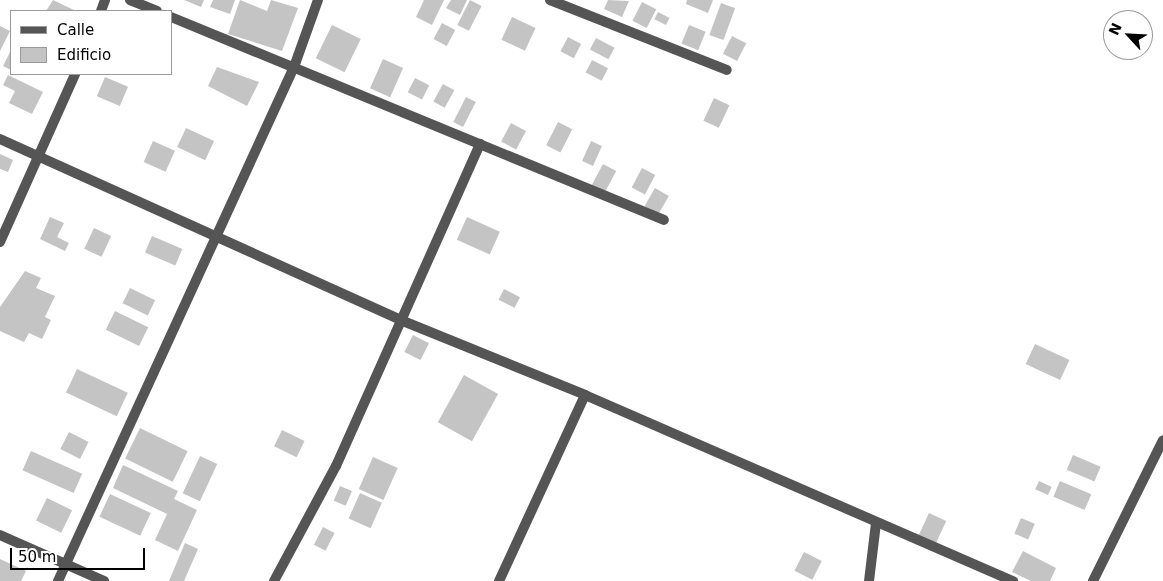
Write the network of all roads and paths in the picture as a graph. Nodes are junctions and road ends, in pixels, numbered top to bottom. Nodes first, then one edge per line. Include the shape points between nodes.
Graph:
1 (130, 0) edge
2 (318, 0) edge
3 (550, 0) edge
4 (155, 10) edge
5 (172, 17) edge
6 (294, 67) junction
7 (727, 70) dead end
8 (74, 75) edge
9 (0, 139) edge
10 (480, 144) junction
11 (40, 156) junction
12 (664, 220) dead end
13 (217, 235) junction
14 (0, 242) edge
15 (404, 321) junction
16 (585, 395) junction
17 (1163, 440) edge
18 (876, 523) junction
19 (0, 535) edge
20 (65, 564) junction
21 (58, 581) edge
22 (104, 581) edge
23 (274, 581) edge
24 (499, 581) edge
25 (869, 581) edge
26 (1013, 581) edge
27 (1093, 581) edge

1 - 4 street
2 - 6 street
3 - 7 street
5 - 6 street
6 - 10 street
6 - 13 street
8 - 11 street
9 - 11 street
10 - 12 street
10 - 15 street
11 - 13 street
11 - 14 street
13 - 15 street
13 - 20 street
15 - 16 street
15 - 23 street via 336,466
16 - 18 street
16 - 24 street
17 - 27 street
18 - 25 street
18 - 26 street
19 - 20 street
20 - 21 street
20 - 22 street

